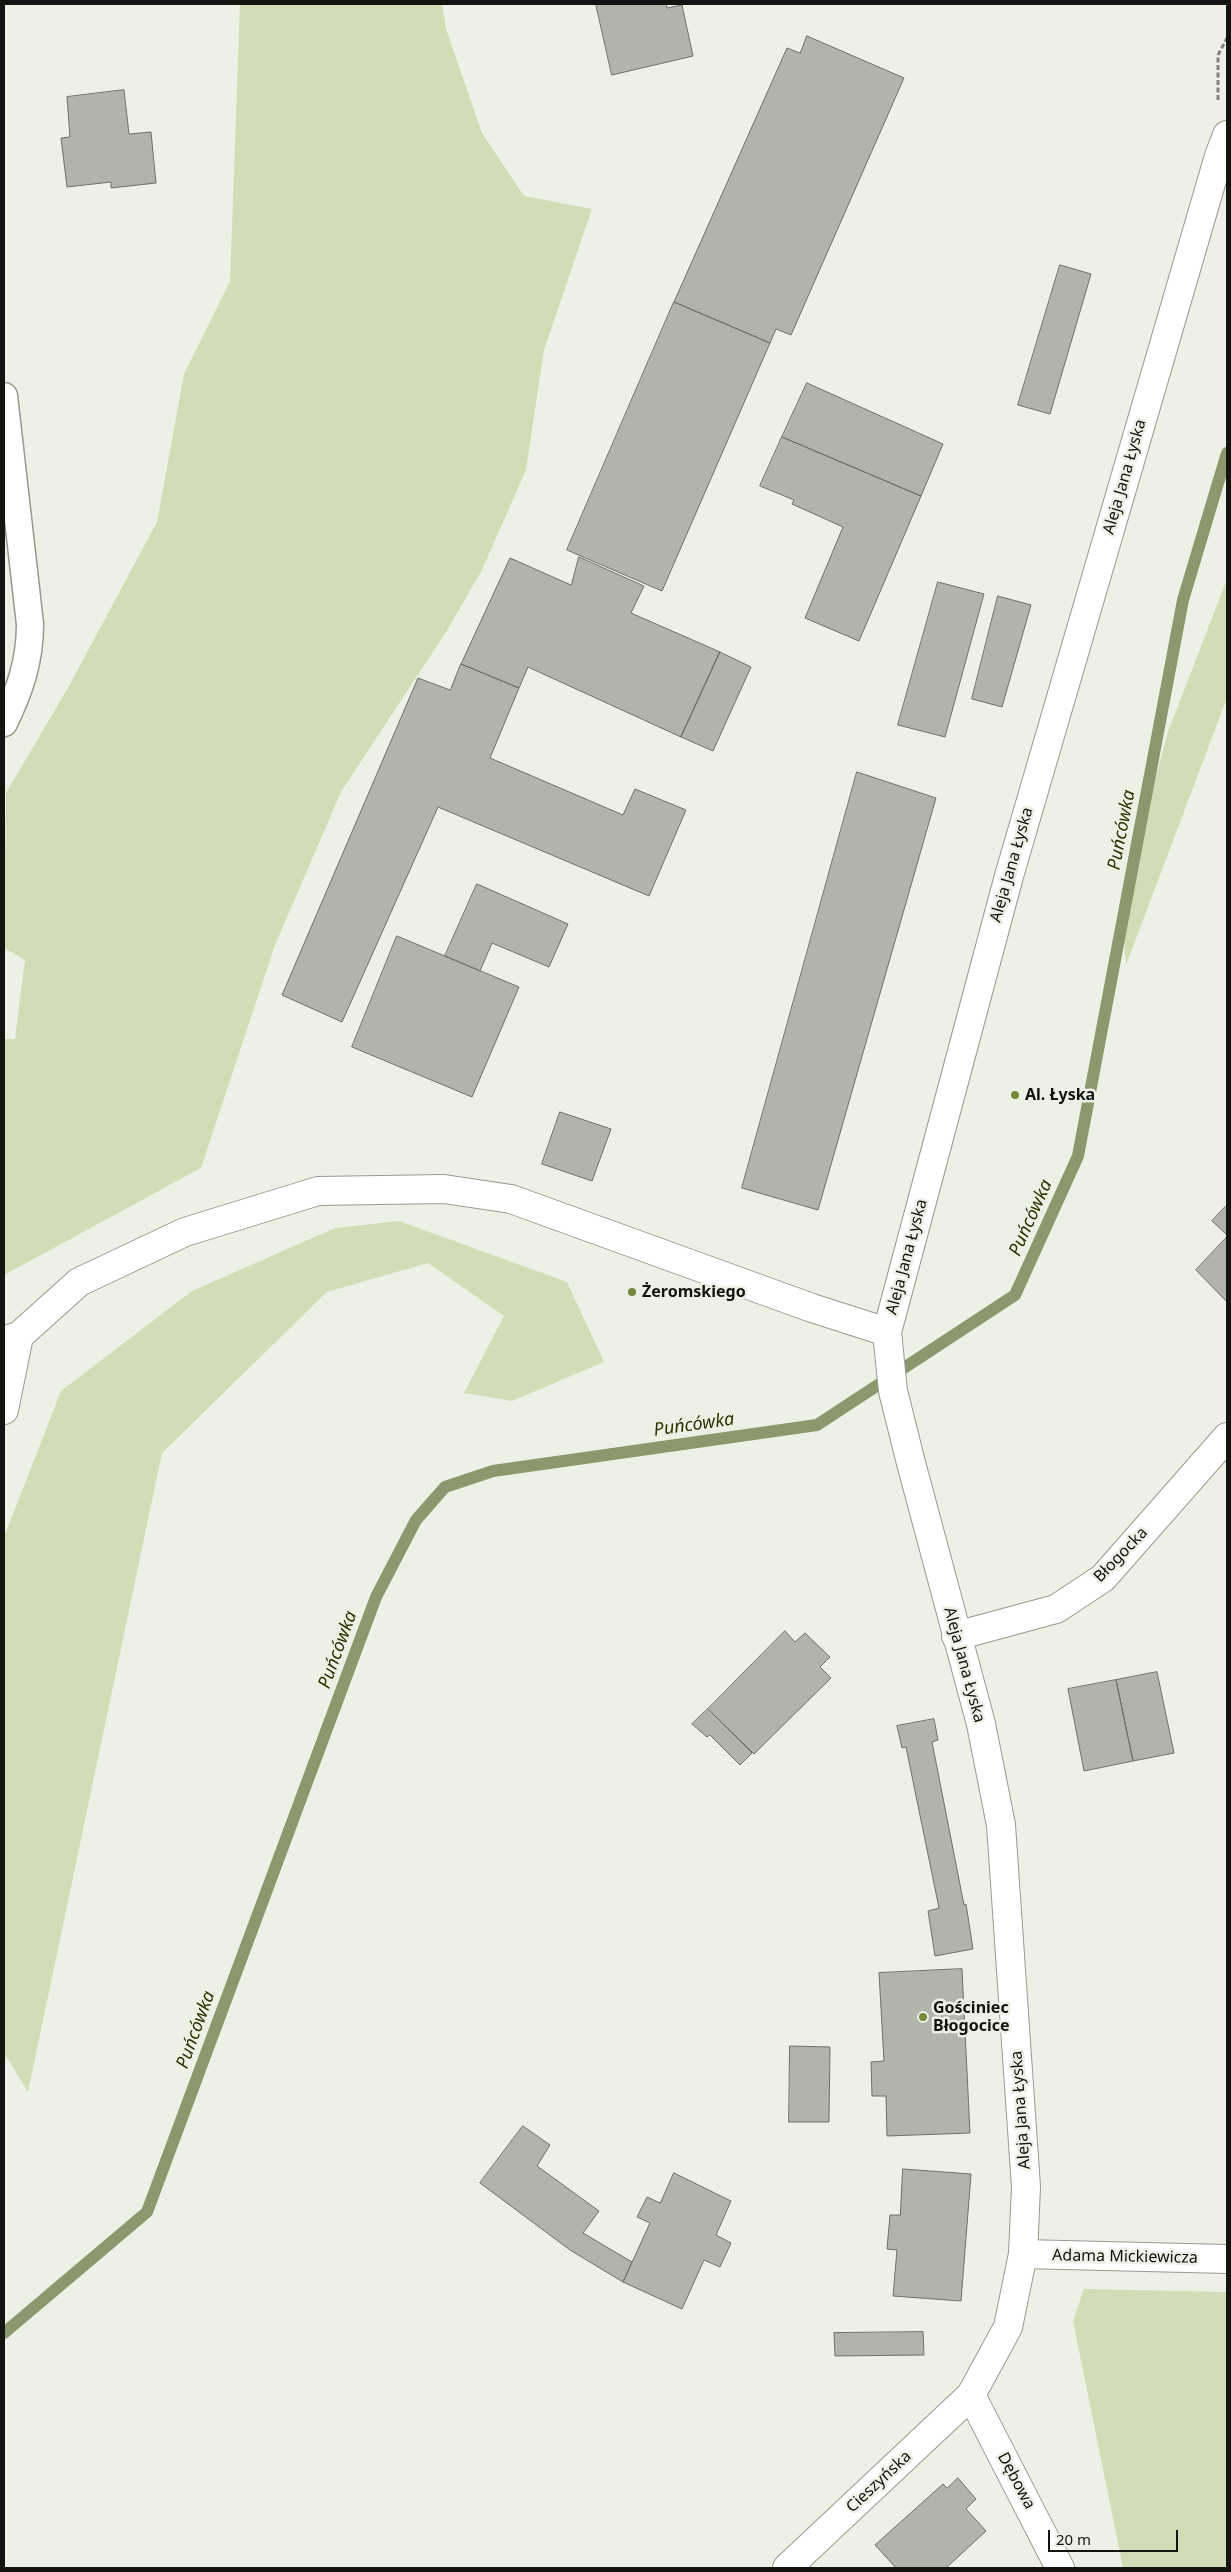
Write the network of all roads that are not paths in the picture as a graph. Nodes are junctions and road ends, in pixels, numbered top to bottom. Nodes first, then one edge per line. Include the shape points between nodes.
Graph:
1 (1223, 145) edge
2 (4, 396) edge
3 (4, 723) edge
4 (887, 1332) junction
5 (11, 1338) edge
6 (4, 1410) edge
7 (1227, 1437) edge
8 (956, 1636) junction
9 (1023, 2254) junction
10 (1227, 2259) edge
11 (971, 2395) junction
12 (787, 2568) edge
13 (1060, 2568) edge

1 - 4 street, Aleja Jana Łyska via 1009,876
2 - 3 lane via 30,624 30,649 19,693
4 - 5 street via 511,1199 444,1189 318,1191 184,1232 79,1282
4 - 8 street, Aleja Jana Łyska via 894,1391 910,1463
5 - 6 street
7 - 8 street, Błogocka via 1103,1578 1056,1609
8 - 9 street, Aleja Jana Łyska via 981,1724 1001,1825 1026,2187
9 - 10 street, Adama Mickiewicza
9 - 11 street, Aleja Jana Łyska via 1008,2328
11 - 12 street, Cieszyńska
11 - 13 street, Dębowa

